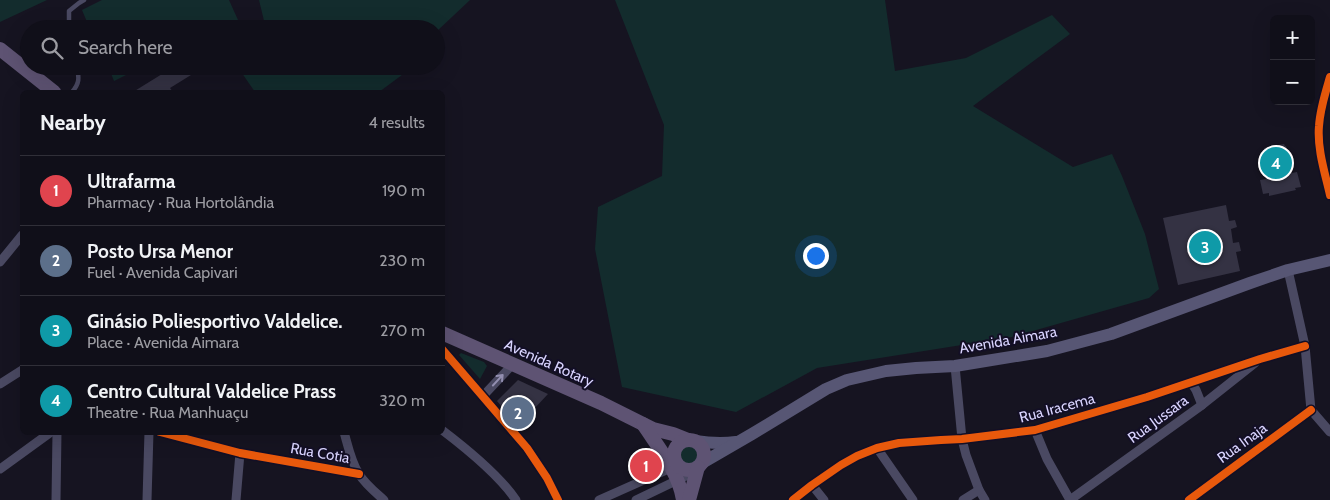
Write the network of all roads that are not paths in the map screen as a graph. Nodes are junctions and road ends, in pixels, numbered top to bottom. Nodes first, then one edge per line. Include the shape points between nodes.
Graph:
1 (84, 0) edge
2 (70, 20) edge
3 (0, 49) edge
4 (20, 65) edge
5 (33, 75) edge
6 (78, 75) edge
7 (1330, 77) edge
8 (51, 90) edge
9 (74, 90) edge
10 (1327, 94) edge
11 (1328, 181) edge
12 (1330, 195) edge
13 (20, 238) edge
14 (1330, 260) edge
15 (0, 262) edge
16 (1288, 270) junction
17 (445, 334) edge
18 (1305, 346) junction
19 (445, 352) edge
20 (1260, 359) junction
21 (512, 365) junction
22 (955, 366) junction
23 (20, 371) edge
24 (1191, 382) junction
25 (0, 384) edge
26 (483, 396) junction
27 (1202, 405) junction
28 (1312, 410) junction
29 (643, 423) junction
30 (1035, 430) junction
31 (445, 432) edge
32 (1330, 432) edge
33 (48, 435) edge
34 (57, 435) edge
35 (149, 435) edge
36 (171, 435) edge
37 (345, 435) edge
38 (962, 439) junction
39 (692, 441) junction
40 (740, 441) junction
41 (877, 448) junction
42 (240, 453) junction
43 (698, 466) junction
44 (0, 468) edge
45 (359, 474) junction
46 (674, 474) junction
47 (812, 485) junction
48 (979, 490) junction
49 (56, 500) edge
50 (147, 500) edge
51 (236, 500) edge
52 (384, 500) edge
53 (516, 500) edge
54 (558, 500) edge
55 (599, 500) edge
56 (636, 500) edge
57 (683, 500) edge
58 (689, 500) edge
59 (793, 500) edge
60 (824, 500) edge
61 (913, 500) edge
62 (963, 500) edge
63 (985, 500) edge
64 (1070, 500) edge
65 (1189, 500) edge

1 - 2 lane via 69,11
3 - 4 main road
5 - 8 main road
6 - 9 lane
7 - 10 street
10 - 11 street via 1320,110 1318,128
11 - 12 street
13 - 15 street
14 - 16 main road, Avenida Aimara
16 - 18 street
16 - 22 main road, Avenida Aimara via 1111,334 1047,351
17 - 21 main road, Avenida Rotary
18 - 20 street, Rua Iracema
18 - 28 street
19 - 26 street
20 - 24 street, Rua Iracema
20 - 27 street, Rua Jussara
26 -> 21 street
21 - 29 main road, Avenida Rotary
22 - 38 street
22 - 40 main road, Avenida Aimara via 886,371 847,380
23 - 25 street
24 - 27 street
24 - 30 street, Rua Iracema
26 - 54 street via 535,459
27 - 64 street, Rua Jussara
28 - 32 street
28 - 65 street, Rua Inaja
29 - 39 main road, Avenida Rotary
29 - 46 main road
30 - 38 street, Rua Iracema
30 - 64 street
31 - 53 street via 508,487
33 - 44 street
34 - 49 street
35 - 50 street
36 - 42 street, Rua Cotia
37 - 45 street
38 - 41 street, Rua Iracema
38 - 48 street
39 - 40 main road
39 - 43 main road via 702,448 703,458
39 - 43 main road via 680,442 674,450 674,460 684,470
40 - 43 main road, Avenida Aimara
41 - 47 street, Rua Iracema via 841,465
41 - 61 street
42 - 45 street, Rua Cotia
42 - 51 street
43 - 46 street via 686,476
43 - 58 main road
45 - 52 street
46 - 55 street
46 - 56 street
46 - 57 main road
47 - 59 street, Rua Iracema
47 - 60 street
48 - 62 street
48 - 63 street

